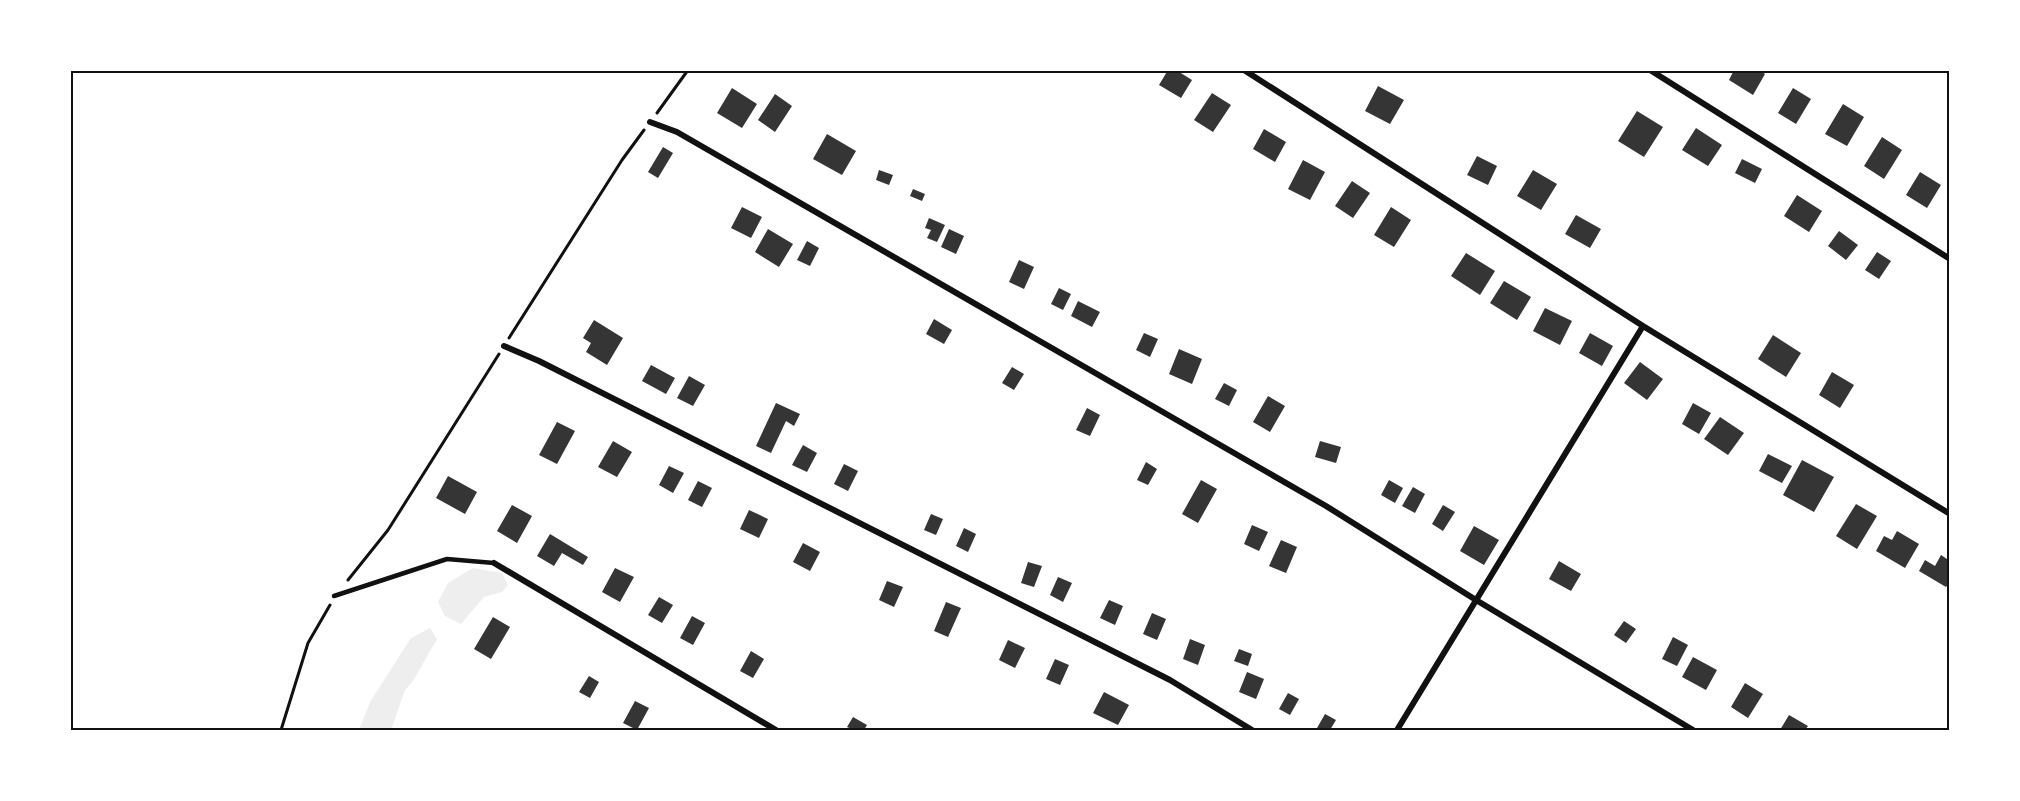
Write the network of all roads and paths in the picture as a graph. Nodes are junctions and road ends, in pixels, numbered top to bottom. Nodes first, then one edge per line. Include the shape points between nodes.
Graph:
1 (688, 70) edge
2 (1244, 70) edge
3 (1650, 70) edge
4 (651, 122) junction
5 (1950, 259) edge
6 (1643, 326) junction
7 (504, 346) junction
8 (1950, 514) edge
9 (494, 563) joint
10 (334, 596) junction
11 (1476, 600) junction
12 (281, 730) edge
13 (776, 730) edge
14 (1252, 730) edge
15 (1397, 730) edge
16 (1693, 730) edge

1 - 4 path
2 - 6 street
3 - 5 street
4 - 7 path via 622,159
4 - 11 street via 677,132 1316,500
6 - 8 street
6 - 11 street
7 - 10 path via 388,530
7 - 14 street via 1170,680
9 - 10 lane via 447,559
9 - 13 street
10 - 12 path via 308,643
11 - 15 street
11 - 16 street

